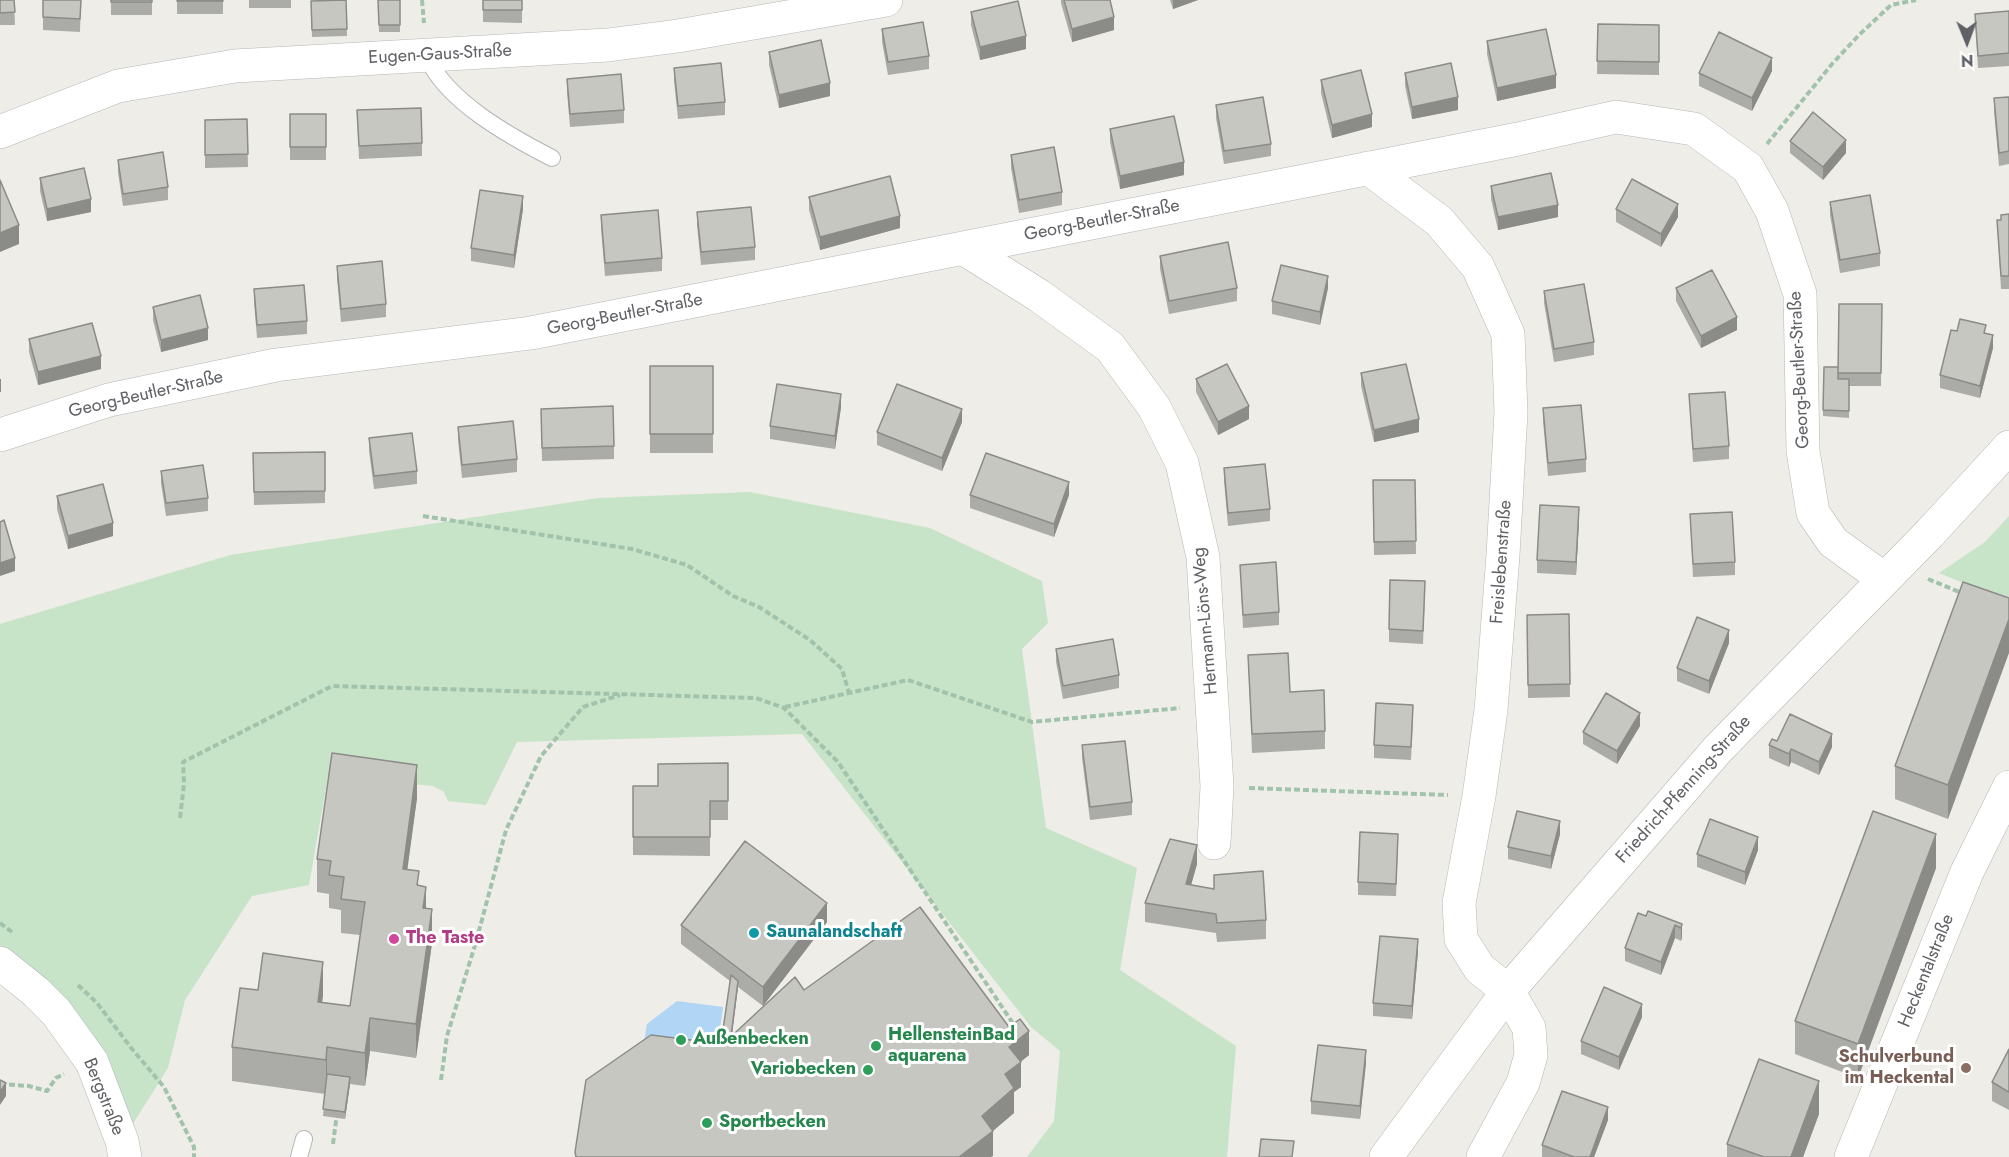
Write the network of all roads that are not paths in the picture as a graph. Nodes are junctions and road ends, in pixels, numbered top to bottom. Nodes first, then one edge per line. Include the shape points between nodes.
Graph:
1 (886, 0) edge
2 (427, 56) junction
3 (0, 132) edge
4 (552, 158) dead end
5 (1368, 168) junction
6 (963, 248) junction
7 (0, 435) edge
8 (2009, 447) edge
9 (1890, 572) junction
10 (2009, 787) edge
11 (1214, 843) dead end
12 (0, 963) edge
13 (1508, 991) junction
14 (304, 1139) dead end
15 (125, 1157) edge
16 (299, 1157) edge
17 (1386, 1157) edge
18 (1483, 1157) edge
19 (1851, 1157) edge

1 - 2 street, Eugen-Gaus-Straße via 666,38
2 - 3 street, Eugen-Gaus-Straße via 235,66 118,86
2 - 4 lane via 443,82 473,108 511,137
5 - 6 street, Georg-Beutler-Straße
5 - 9 street, Georg-Beutler-Straße via 1616,117 1694,129 1748,168 1772,211 1800,294 1803,451 1813,513 1833,542
5 - 13 street, Freislebenstraße via 1439,221 1478,267 1508,334 1511,412 1491,710 1459,903 1461,939 1480,969
6 - 7 street, Georg-Beutler-Straße via 531,333 276,365 109,400
6 - 11 street, Hermann-Löns-Weg via 1110,347 1154,407 1182,463 1203,557 1217,786
8 - 9 street, Friedrich-Pfenning-Straße
9 - 13 street, Friedrich-Pfenning-Straße via 1718,749
10 - 19 street, Heckentalstraße via 1967,872
12 - 15 street, Bergstraße via 56,1012 92,1062
13 - 17 street, Friedrich-Pfenning-Straße
13 - 18 street via 1529,1028 1531,1054 1523,1083
14 - 16 lane

